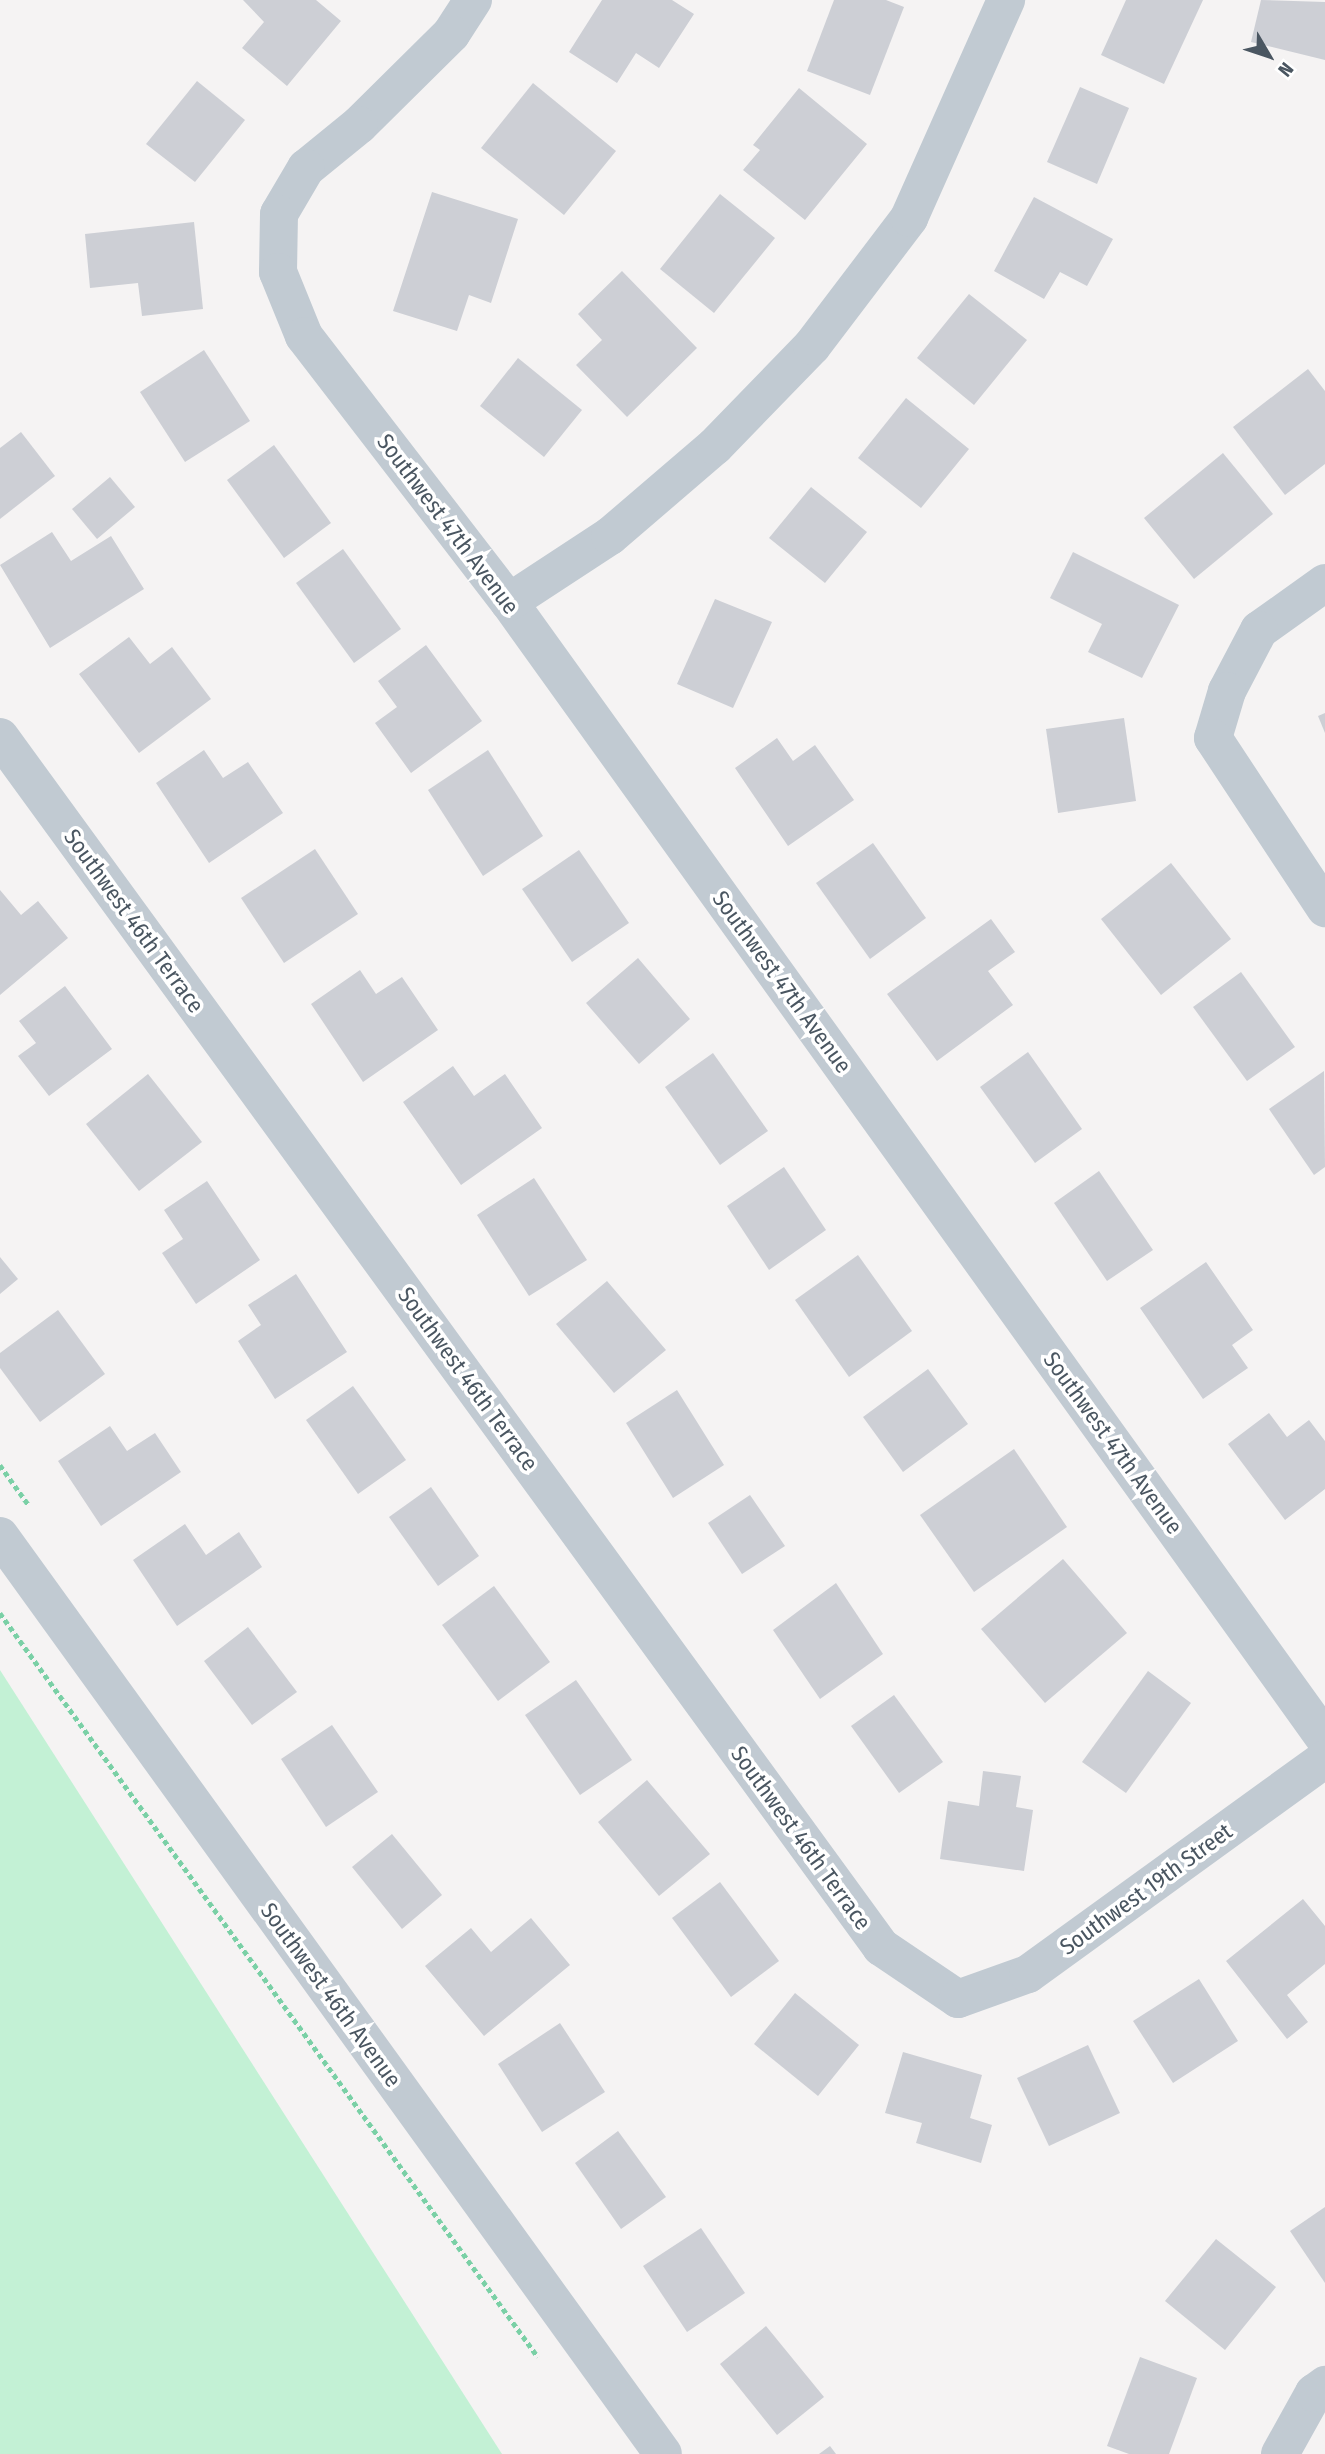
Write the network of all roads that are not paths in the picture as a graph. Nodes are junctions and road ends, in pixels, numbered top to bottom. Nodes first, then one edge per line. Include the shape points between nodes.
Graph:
1 (473, 0) edge
2 (1006, 0) edge
3 (1325, 583) edge
4 (509, 602) junction
5 (0, 737) edge
6 (1325, 908) edge
7 (0, 1536) edge
8 (1325, 1739) edge
9 (1325, 1759) edge
10 (958, 1999) joint
11 (1325, 2385) edge
12 (1280, 2453) edge
13 (663, 2454) edge

1 - 4 street, Southwest 47th Avenue via 451,34 359,125 306,168 279,214 278,272 304,337
2 - 4 street via 909,218 811,346 715,446 621,527
3 - 6 street via 1259,631 1227,691 1213,738
4 - 8 street, Southwest 47th Avenue
5 - 10 street, Southwest 46th Terrace via 881,1947
7 - 13 street, Southwest 46th Avenue
9 - 10 street, Southwest 19th Street via 1028,1975
11 - 12 street via 1314,2393

